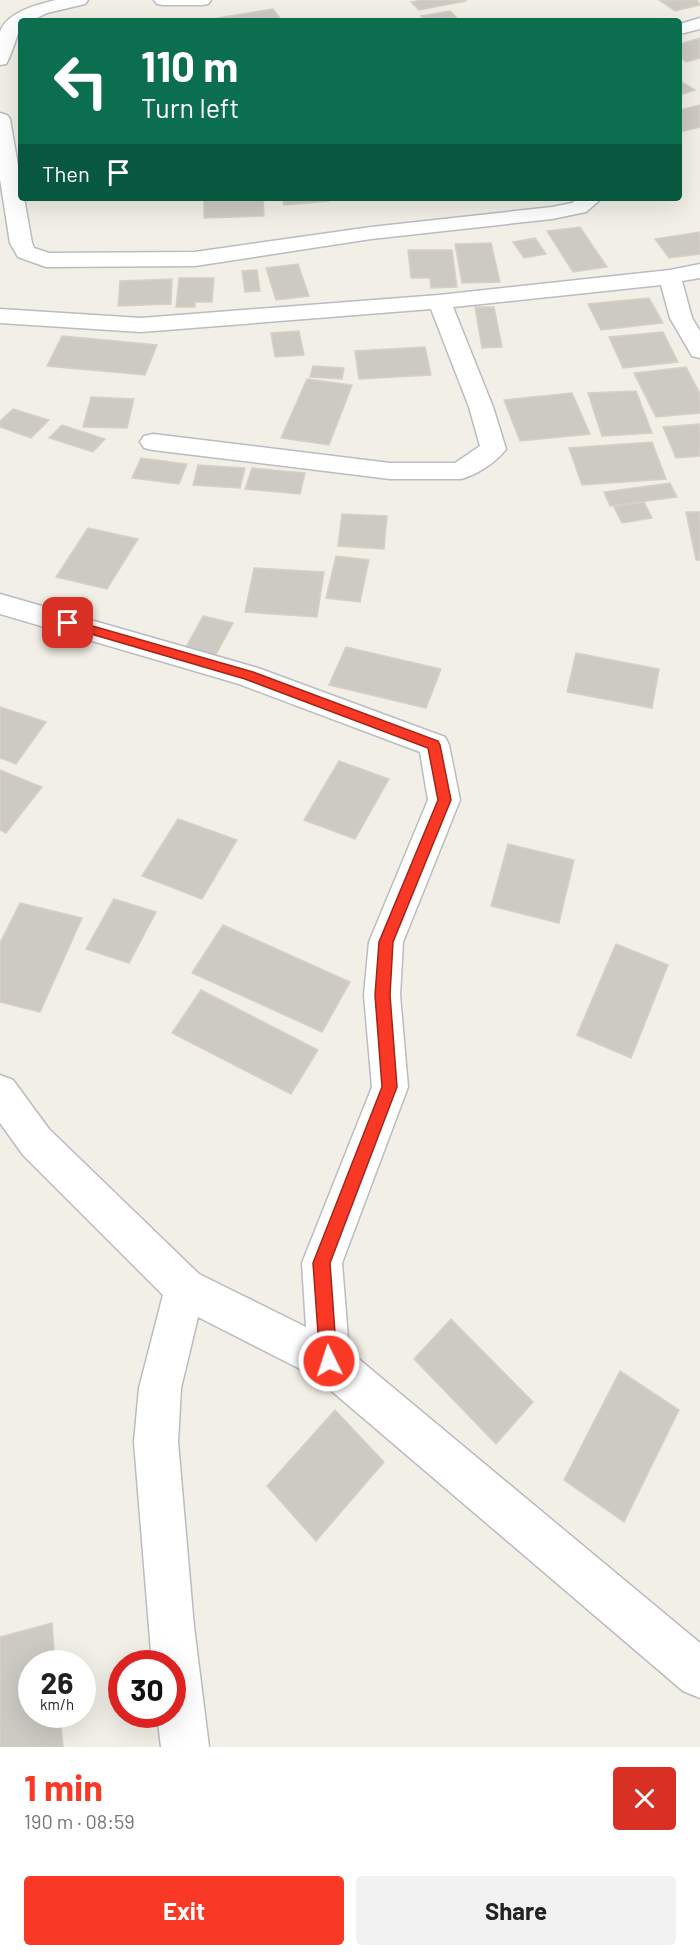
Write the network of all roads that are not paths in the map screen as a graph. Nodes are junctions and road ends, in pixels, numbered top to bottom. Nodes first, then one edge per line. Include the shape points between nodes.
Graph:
1 (79, 0) edge
2 (163, 0) edge
3 (202, 0) edge
4 (25, 18) edge
5 (700, 23) edge
6 (18, 24) edge
7 (682, 28) edge
8 (0, 60) edge
9 (0, 119) edge
10 (588, 201) edge
11 (700, 271) edge
12 (670, 277) junction
13 (438, 302) junction
14 (0, 316) edge
15 (700, 351) edge
16 (153, 442) dead end
17 (0, 604) edge
18 (0, 1092) edge
19 (185, 1288) junction
20 (329, 1361) junction
21 (700, 1674) edge
22 (185, 1747) edge

1 - 4 street via 45,8
2 - 3 street
5 - 7 street
6 - 8 street via 9,32
9 - 10 street via 21,243 26,252 46,261 195,260 371,233 552,213 579,208
11 - 12 street
12 - 13 street
12 - 15 street via 681,318
13 - 14 street via 141,325
13 - 16 street via 481,407 493,449 461,471 390,471
17 - 20 street via 248,676 434,745 444,800 386,942 382,995 390,1087 322,1263
18 - 19 street via 36,1142
19 - 20 street
19 - 22 street via 160,1388 156,1442
20 - 21 street

